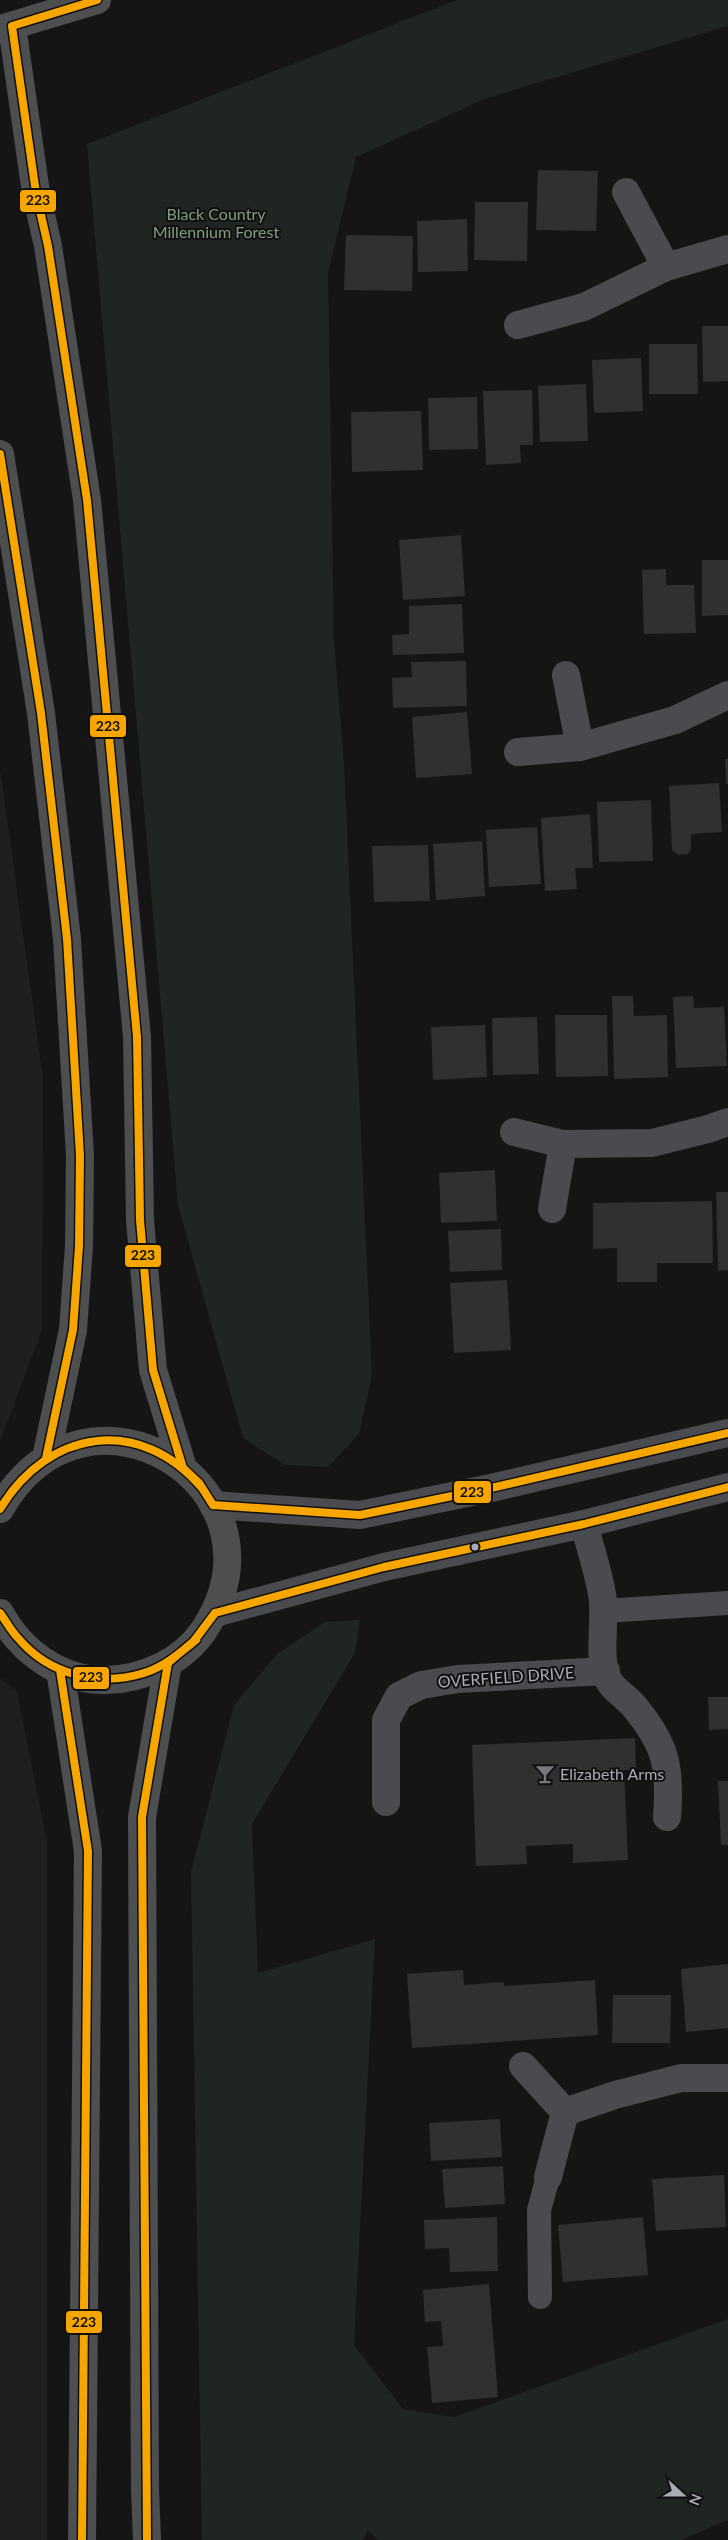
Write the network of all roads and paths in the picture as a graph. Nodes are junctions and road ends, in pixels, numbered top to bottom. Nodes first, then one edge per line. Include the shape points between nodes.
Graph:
1 (97, 0) edge
2 (4, 22) edge
3 (626, 192) dead end
4 (728, 249) edge
5 (666, 267) junction
6 (518, 325) dead end
7 (0, 454) edge
8 (566, 674) dead end
9 (728, 695) edge
10 (580, 747) junction
11 (518, 752) dead end
12 (728, 1122) edge
13 (514, 1132) dead end
14 (563, 1144) junction
15 (552, 1209) dead end
16 (728, 1433) edge
17 (46, 1458) junction
18 (183, 1468) junction
19 (728, 1487) edge
20 (214, 1505) junction
21 (0, 1509) edge
22 (584, 1524) junction
23 (728, 1603) edge
24 (604, 1612) junction
25 (0, 1613) edge
26 (215, 1613) junction
27 (168, 1663) junction
28 (60, 1670) junction
29 (606, 1671) junction
30 (386, 1802) dead end
31 (667, 1817) dead end
32 (523, 2066) dead end
33 (728, 2078) edge
34 (565, 2112) junction
35 (548, 2177) joint
36 (540, 2296) dead end
37 (82, 2540) edge
38 (147, 2540) edge

1 - 2 highway
2 - 18 highway via 48,246 87,500 137,1037 140,1220 153,1370
3 - 5 street
4 - 5 street
5 - 6 street via 584,307
7 - 17 highway via 41,713 67,939 80,1156 79,1246 73,1330
8 - 10 street
9 - 10 street via 675,720
10 - 11 street
12 - 14 street via 652,1143
13 - 14 street
14 - 15 street
16 - 20 street via 360,1515
17 - 18 highway via 88,1442 125,1442 163,1454
17 - 21 highway via 23,1476
18 - 20 highway via 199,1483
19 - 22 street
20 - 26 highway via 222,1527 227,1560 223,1591
22 - 24 street
22 - 26 street via 384,1566
23 - 24 lane
24 - 29 street via 603,1658
25 - 28 highway via 24,1646
26 - 27 highway via 200,1636
27 - 28 highway via 145,1674 120,1679 88,1678
27 - 38 highway via 142,1817
28 - 37 highway via 88,1851
29 - 30 street, OVERFIELD DRIVE via 458,1679 420,1685 399,1696 386,1720
29 - 31 street via 609,1682 647,1722 662,1747 669,1786
32 - 34 street
33 - 34 street via 680,2078
34 - 35 street
35 - 36 lane via 540,2210

